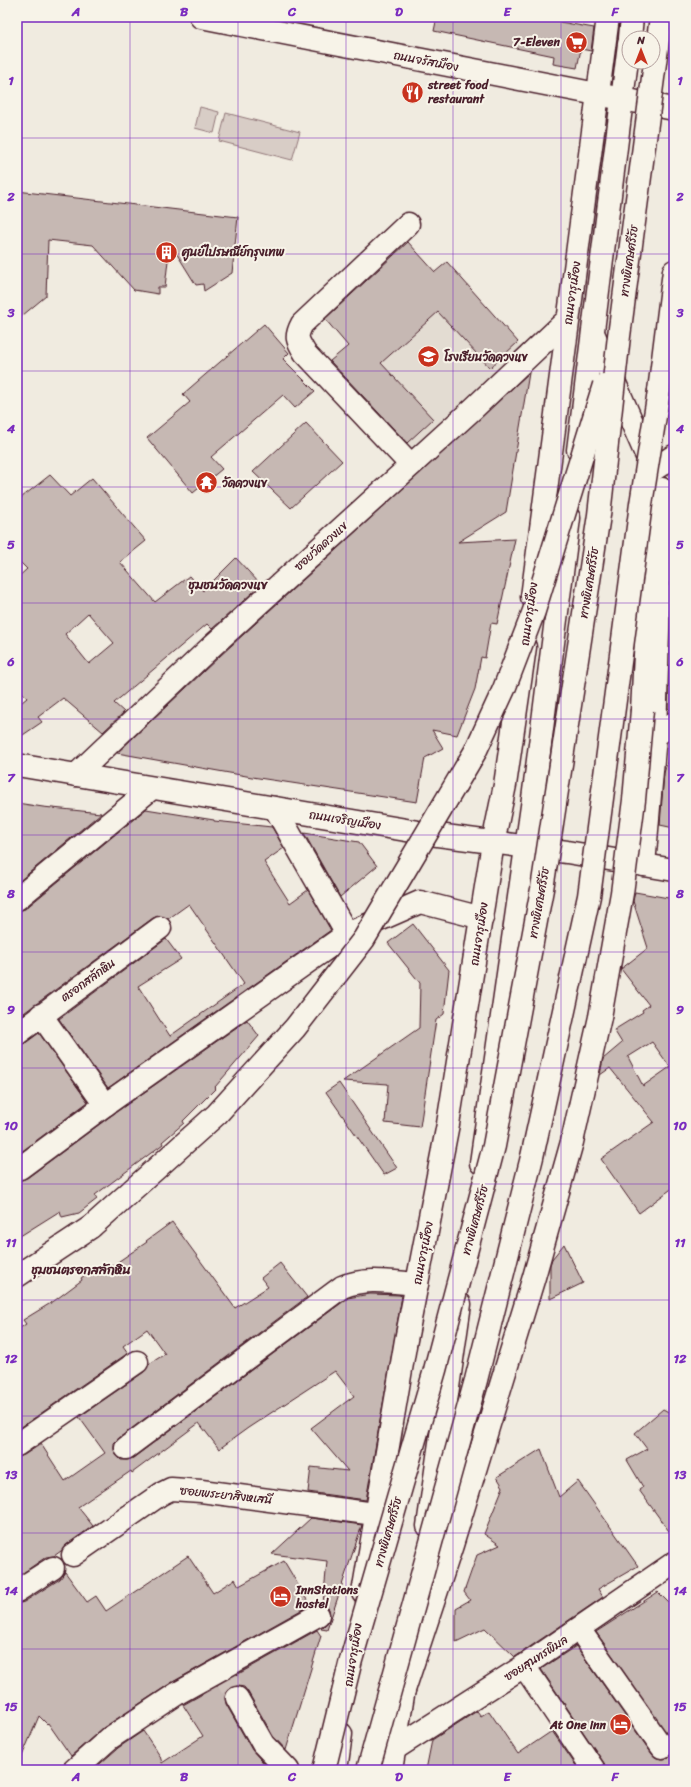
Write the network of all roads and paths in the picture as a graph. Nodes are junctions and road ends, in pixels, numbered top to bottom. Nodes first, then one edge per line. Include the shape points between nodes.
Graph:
1 (201, 17) edge
2 (608, 17) edge
3 (632, 17) edge
4 (661, 17) edge
5 (234, 20) edge
6 (631, 30) edge
7 (626, 70) edge
8 (599, 94) junction
9 (622, 99) junction
10 (674, 109) edge
11 (408, 224) dead end
12 (674, 270) edge
13 (568, 319) junction
14 (593, 333) junction
15 (619, 336) junction
16 (674, 456) edge
17 (411, 465) junction
18 (658, 479) junction
19 (641, 504) junction
20 (674, 507) edge
21 (674, 723) edge
22 (655, 736) junction
23 (17, 765) edge
24 (76, 775) junction
25 (152, 788) junction
26 (275, 808) junction
27 (493, 843) junction
28 (526, 848) junction
29 (644, 865) junction
30 (674, 870) edge
31 (17, 899) edge
32 (482, 918) junction
33 (160, 928) dead end
34 (347, 934) junction
35 (41, 1016) junction
36 (17, 1034) edge
37 (106, 1105) junction
38 (20, 1168) dead end
39 (17, 1276) edge
40 (417, 1284) junction
41 (137, 1362) dead end
42 (17, 1445) edge
43 (126, 1448) dead end
44 (375, 1514) junction
45 (73, 1555) dead end
46 (53, 1568) dead end
47 (672, 1570) edge
48 (17, 1591) edge
49 (318, 1615) dead end
50 (579, 1629) junction
51 (524, 1666) junction
52 (404, 1690) junction
53 (237, 1698) tunnel mouth
54 (662, 1747) dead end
55 (396, 1748) junction
56 (74, 1770) edge
57 (288, 1770) edge
58 (324, 1770) edge
59 (336, 1770) edge
60 (368, 1770) edge
61 (391, 1770) edge
62 (594, 1770) edge

1 - 5 main road, ถนนจรัสเมือง
2 - 8 main road, ถนนจารุเมือง
3 - 6 main road
4 - 15 main road, ทางพิเศษศรีรัช, bridge
5 - 8 main road, ถนนจรัสเมือง
7 - 9 main road, ถนนจารุเมือง
8 - 9 main road, ถนนจรัสเมือง
8 - 13 main road, ถนนจารุเมือง
9 - 10 main road, ถนนจรัสเมือง
9 - 14 main road, ถนนจารุเมือง
11 - 17 main road via 302,324 297,333 298,342 305,352
12 - 19 main road, bridge via 659,391
13 - 17 main road, ซอยวัดดวงแข
13 - 27 main road, ถนนจารุเมือง via 506,780
14 - 18 main road
14 - 28 main road, ถนนจารุเมือง
15 - 39 main road, bridge via 534,611 504,689 475,752 364,939 295,1028 218,1114 91,1227
15 - 58 main road, ทางพิเศษศรีรัช, bridge via 599,515 542,889 494,1146 435,1370 351,1660
16 - 18 main road
17 - 24 main road, ซอยวัดดวงแข via 211,647
18 - 20 main road
18 - 22 main road
19 - 52 main road, bridge via 648,600 642,710 622,893 600,1017 572,1142 534,1277 452,1545
19 - 60 main road, bridge via 589,896 532,1157 476,1380
21 - 22 main road
22 - 29 main road
23 - 24 main road, ถนนเจริญเมือง
24 - 25 main road, ถนนเจริญเมือง
25 - 26 main road, ถนนเจริญเมือง
25 - 31 main road
26 - 27 main road, ถนนเจริญเมือง
26 - 34 main road
27 - 28 main road, ถนนเจริญเมือง
27 - 32 main road, ถนนจารุเมือง
28 - 29 main road, ถนนเจริญเมือง via 568,852
28 - 52 main road, ถนนจารุเมือง
29 - 30 main road, ถนนเจริญเมือง
32 - 34 main road via 420,902
32 - 40 main road, ถนนจารุเมือง via 448,1124
33 - 35 main road, ตรอกสลักหิน
34 - 37 main road
35 - 36 main road, ตรอกสลักหิน
35 - 37 main road
37 - 38 main road
40 - 43 main road via 369,1280 342,1287
40 - 44 main road, ถนนจารุเมือง
41 - 42 main road
44 - 45 main road, ซอยพระยาสิงหเสนี via 171,1489
44 - 59 main road, ถนนจารุเมือง
46 - 48 main road
47 - 50 main road, ซอยสุนทรพิมล
49 - 56 main road via 178,1693 110,1738
50 - 51 main road, ซอยสุนทรพิมล
50 - 54 main road
51 - 55 main road, ซอยสุนทรพิมล
51 - 62 main road
52 - 55 main road, ถนนจารุเมือง
53 - 57 main road via 263,1744
55 - 61 main road, ถนนจารุเมือง

